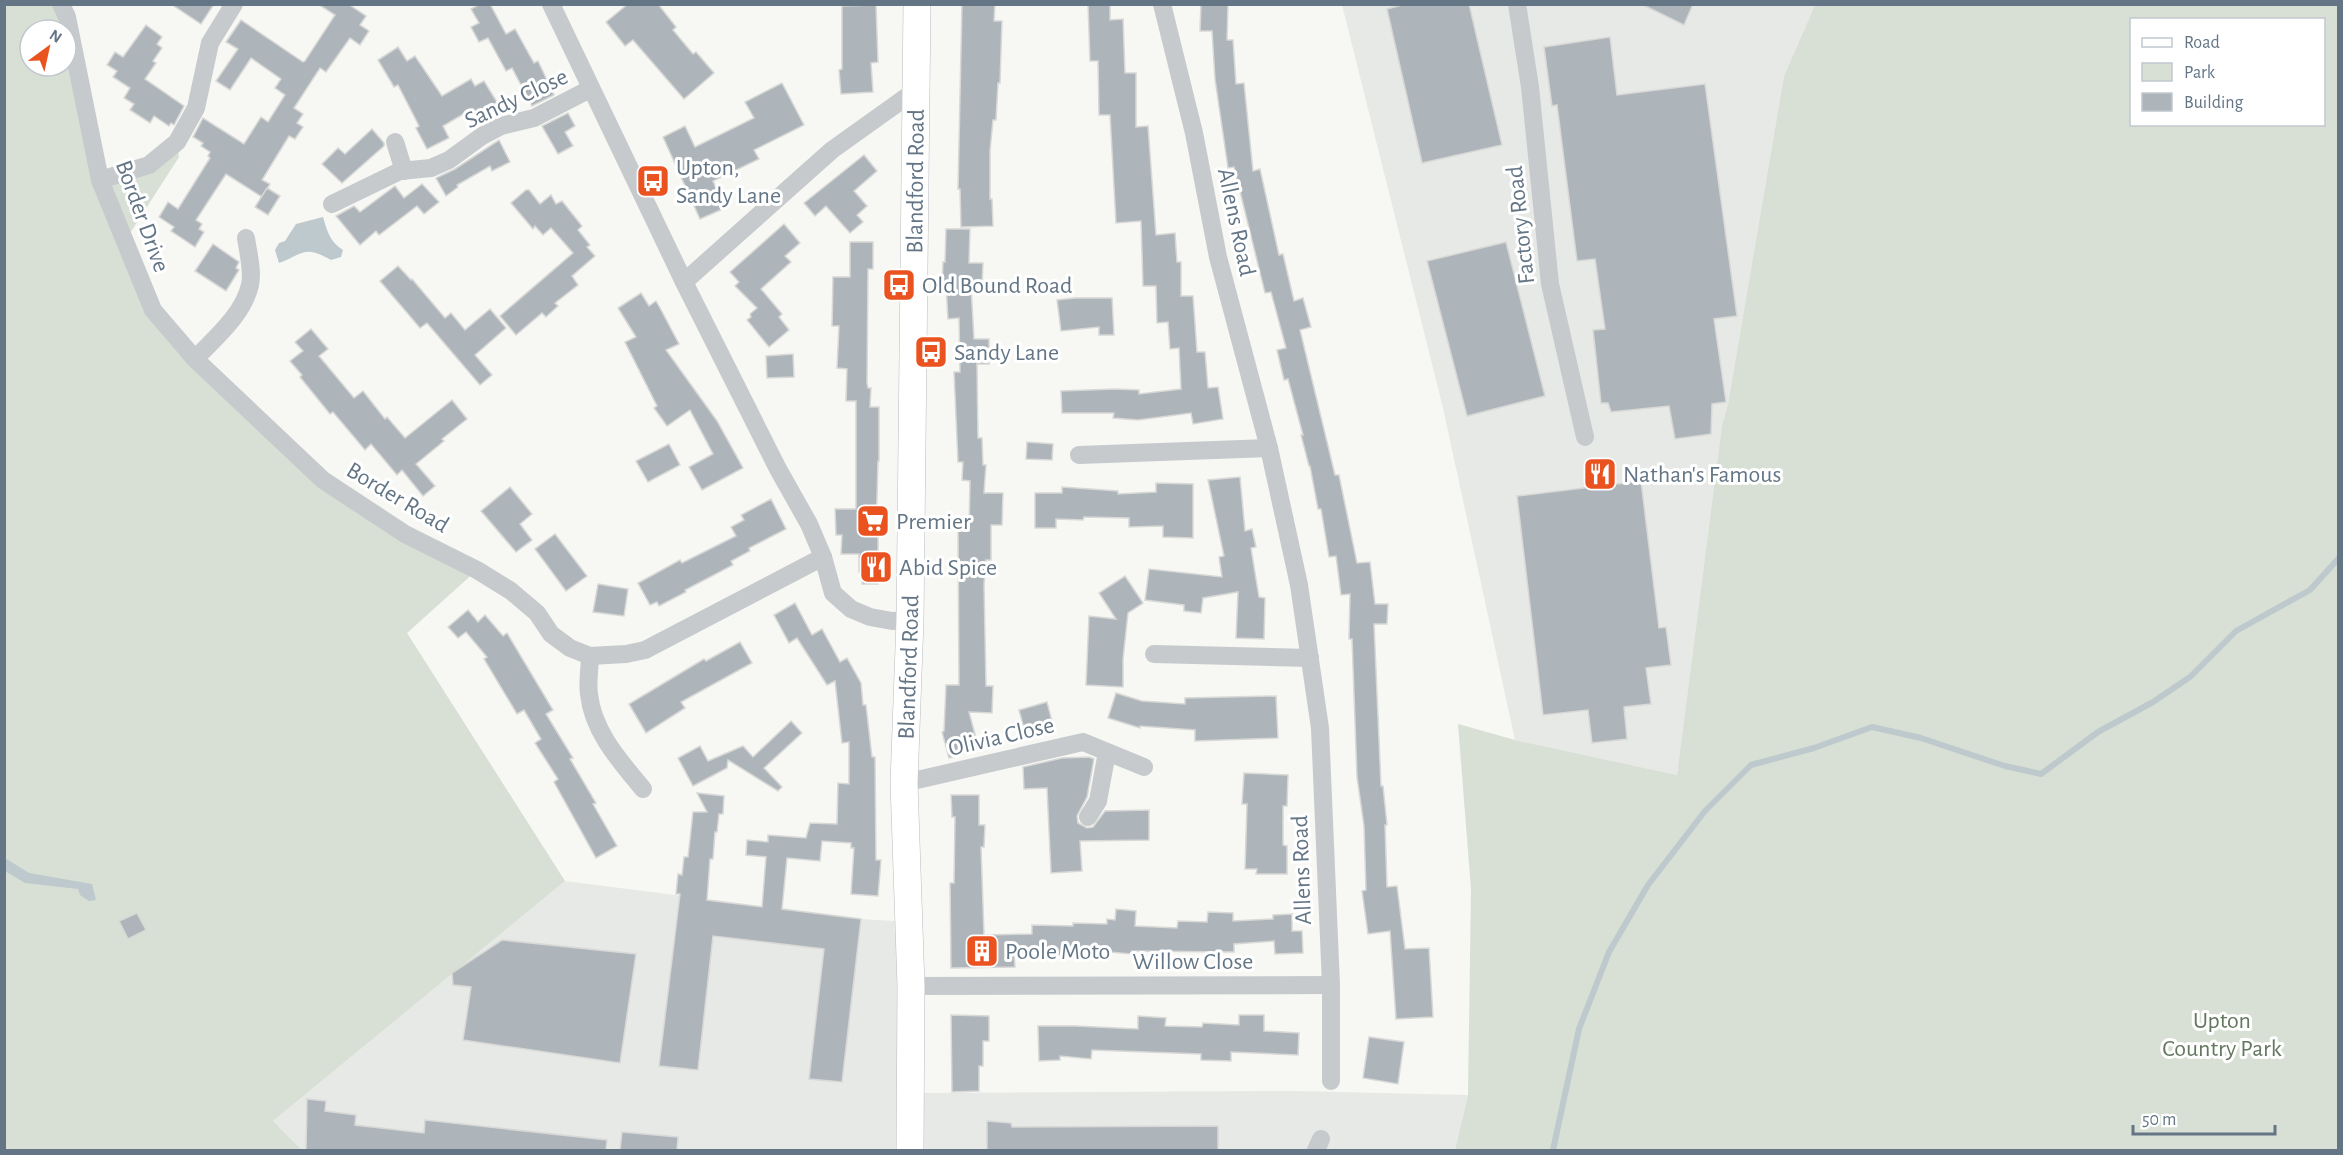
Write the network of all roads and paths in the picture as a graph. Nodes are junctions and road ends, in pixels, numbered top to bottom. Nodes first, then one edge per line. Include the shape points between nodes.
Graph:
1 (61, 4) edge
2 (234, 4) edge
3 (551, 4) edge
4 (917, 4) edge
5 (1162, 4) edge
6 (1517, 4) edge
7 (590, 89) junction
8 (916, 90) junction
9 (395, 142) dead end
10 (404, 171) junction
11 (100, 180) junction
12 (332, 204) dead end
13 (246, 238) dead end
14 (684, 282) junction
15 (195, 359) junction
16 (1585, 437) dead end
17 (1269, 448) junction
18 (1079, 455) dead end
19 (823, 557) junction
20 (910, 620) junction
21 (1154, 654) dead end
22 (590, 656) junction
23 (1310, 658) junction
24 (1107, 752) junction
25 (1144, 767) dead end
26 (904, 783) junction
27 (644, 789) dead end
28 (1088, 817) dead end
29 (1330, 985) junction
30 (911, 986) junction
31 (1331, 1081) dead end
32 (910, 1150) edge

1 - 11 street, Border Drive via 67,17
2 - 11 street via 210,43 196,108 177,142 148,165
3 - 7 street
4 - 8 main road, Blandford Road
5 - 17 street, Allens Road via 1194,133 1218,257
6 - 16 street, Factory Road via 1530,87 1550,284
7 - 10 street, Sandy Close via 534,118 501,126 431,168
7 - 14 street
8 - 14 street via 832,150
8 - 20 main road, Blandford Road
9 - 10 street
10 - 12 street, Sandy Close
11 - 15 street, Border Drive via 153,310
13 - 15 street via 250,283 244,299 230,323
14 - 19 street
15 - 22 street, Border Road via 323,480 405,534 511,591 537,613 551,634
17 - 18 street
17 - 23 street, Allens Road via 1299,585
19 - 20 street via 833,593 842,602 870,617
19 - 22 street, Border Road via 645,650
20 - 26 main road, Blandford Road
21 - 23 street
22 - 27 street via 588,693 595,717 609,747
23 - 29 street, Allens Road via 1320,728
24 - 25 street, Olivia Close
24 - 26 street, Olivia Close via 1083,742
24 - 28 street via 1100,794
26 - 30 main road, Blandford Road
29 - 30 street, Willow Close
29 - 31 street, Allens Road
30 - 32 main road, Blandford Road

